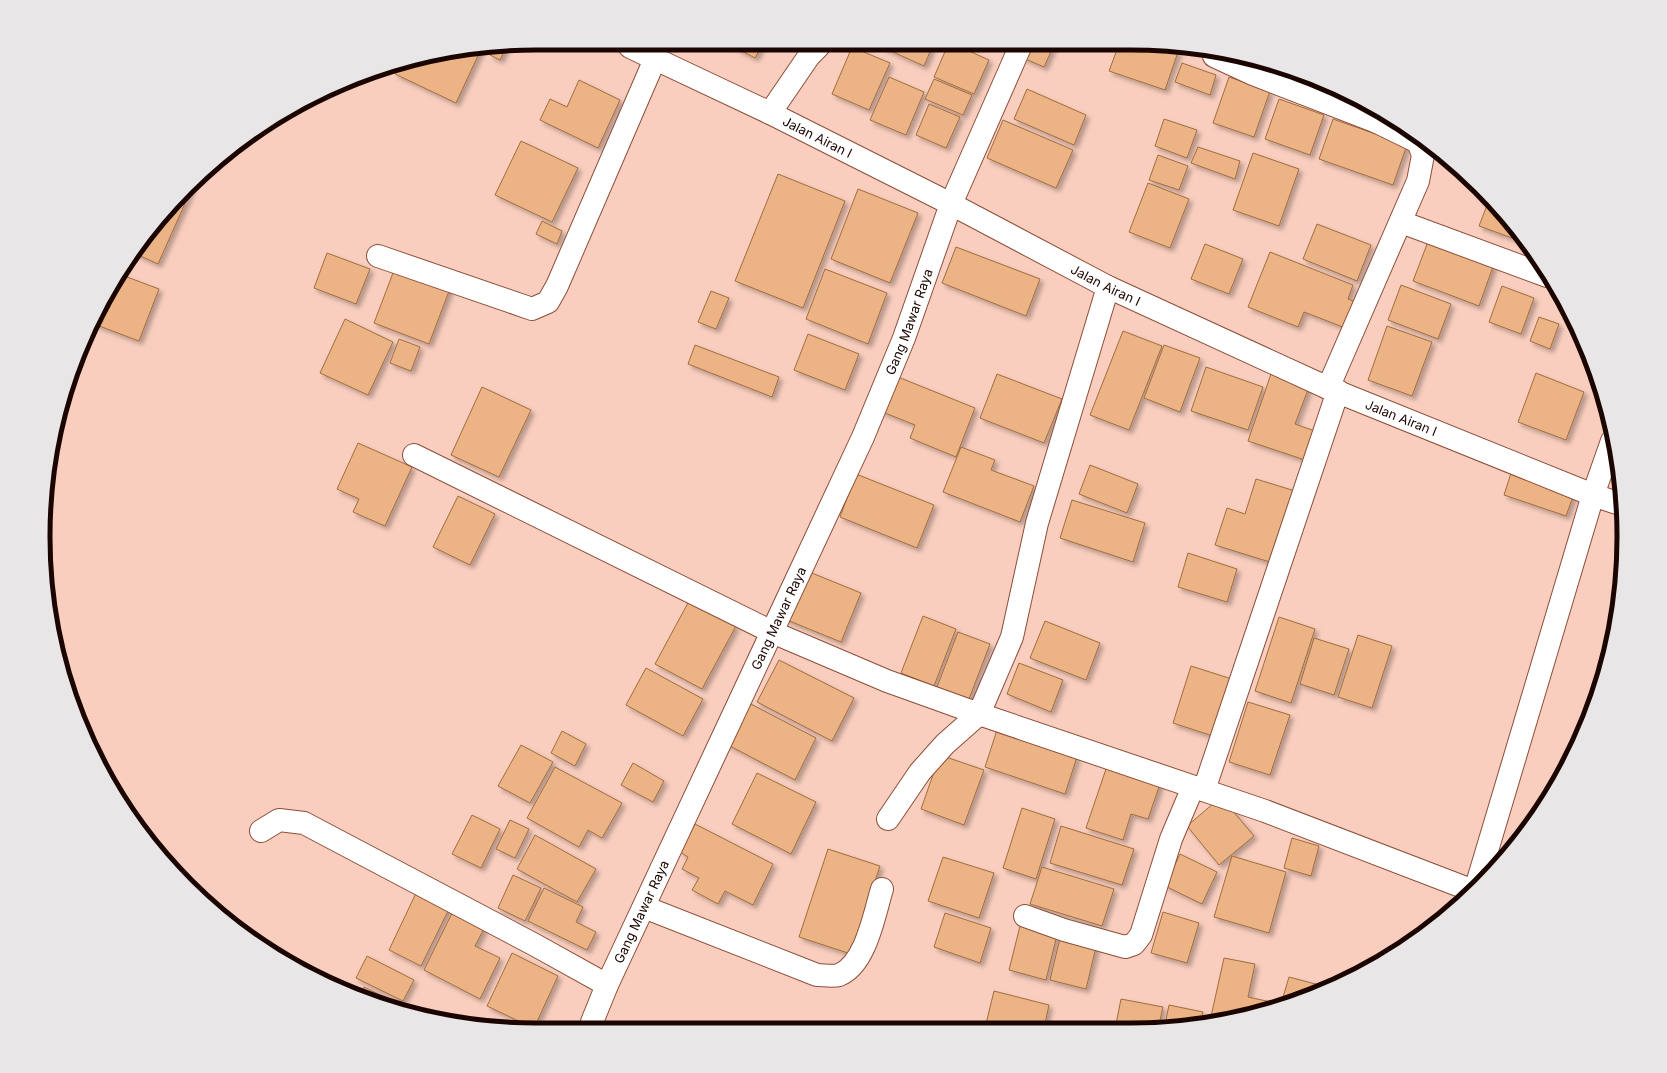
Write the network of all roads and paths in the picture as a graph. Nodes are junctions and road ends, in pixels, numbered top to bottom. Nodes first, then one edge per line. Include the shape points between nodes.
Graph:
1 (636, 50) edge
2 (815, 50) edge
3 (1019, 50) edge
4 (1218, 58) edge
5 (655, 60) junction
6 (770, 113) junction
7 (1377, 118) edge
8 (1401, 132) edge
9 (1419, 145) edge
10 (951, 204) junction
11 (1401, 222) junction
12 (378, 256) dead end
13 (1540, 273) edge
14 (1108, 287) junction
15 (1333, 390) junction
16 (1609, 449) edge
17 (414, 455) dead end
18 (1593, 495) junction
19 (1616, 503) edge
20 (772, 632) junction
21 (979, 714) junction
22 (1199, 789) junction
23 (888, 818) dead end
24 (261, 830) dead end
25 (1479, 876) edge
26 (1467, 888) edge
27 (882, 889) dead end
28 (644, 907) junction
29 (1026, 916) dead end
30 (606, 985) junction
31 (592, 1023) edge

1 - 5 street, Jalan Airan I
2 - 6 street
3 - 10 street, Gang Mawar Raya
4 - 7 street via 1254,74
5 - 6 street, Jalan Airan I
5 - 12 street via 548,302 532,309
6 - 10 street, Jalan Airan I
7 - 8 street
9 - 11 street via 1423,155 1418,181
10 - 14 street, Jalan Airan I
10 - 20 street, Gang Mawar Raya via 904,338 863,437
11 - 13 street
11 - 15 street
14 - 15 street, Jalan Airan I
14 - 21 street via 1037,523 1012,637
15 - 18 street, Jalan Airan I
15 - 22 street
16 - 18 street
17 - 20 street
18 - 19 street, Jalan Airan I
18 - 25 street
20 - 21 street via 887,681
20 - 28 street, Gang Mawar Raya
21 - 22 street
21 - 23 street via 945,744 920,772
22 - 26 street
22 - 29 street via 1171,839 1143,929 1134,944 1125,947 1087,938
24 - 30 street via 279,820 304,824
27 - 28 street via 863,949 855,964 838,975 817,975
28 - 30 street, Gang Mawar Raya
30 - 31 street, Gang Mawar Raya

